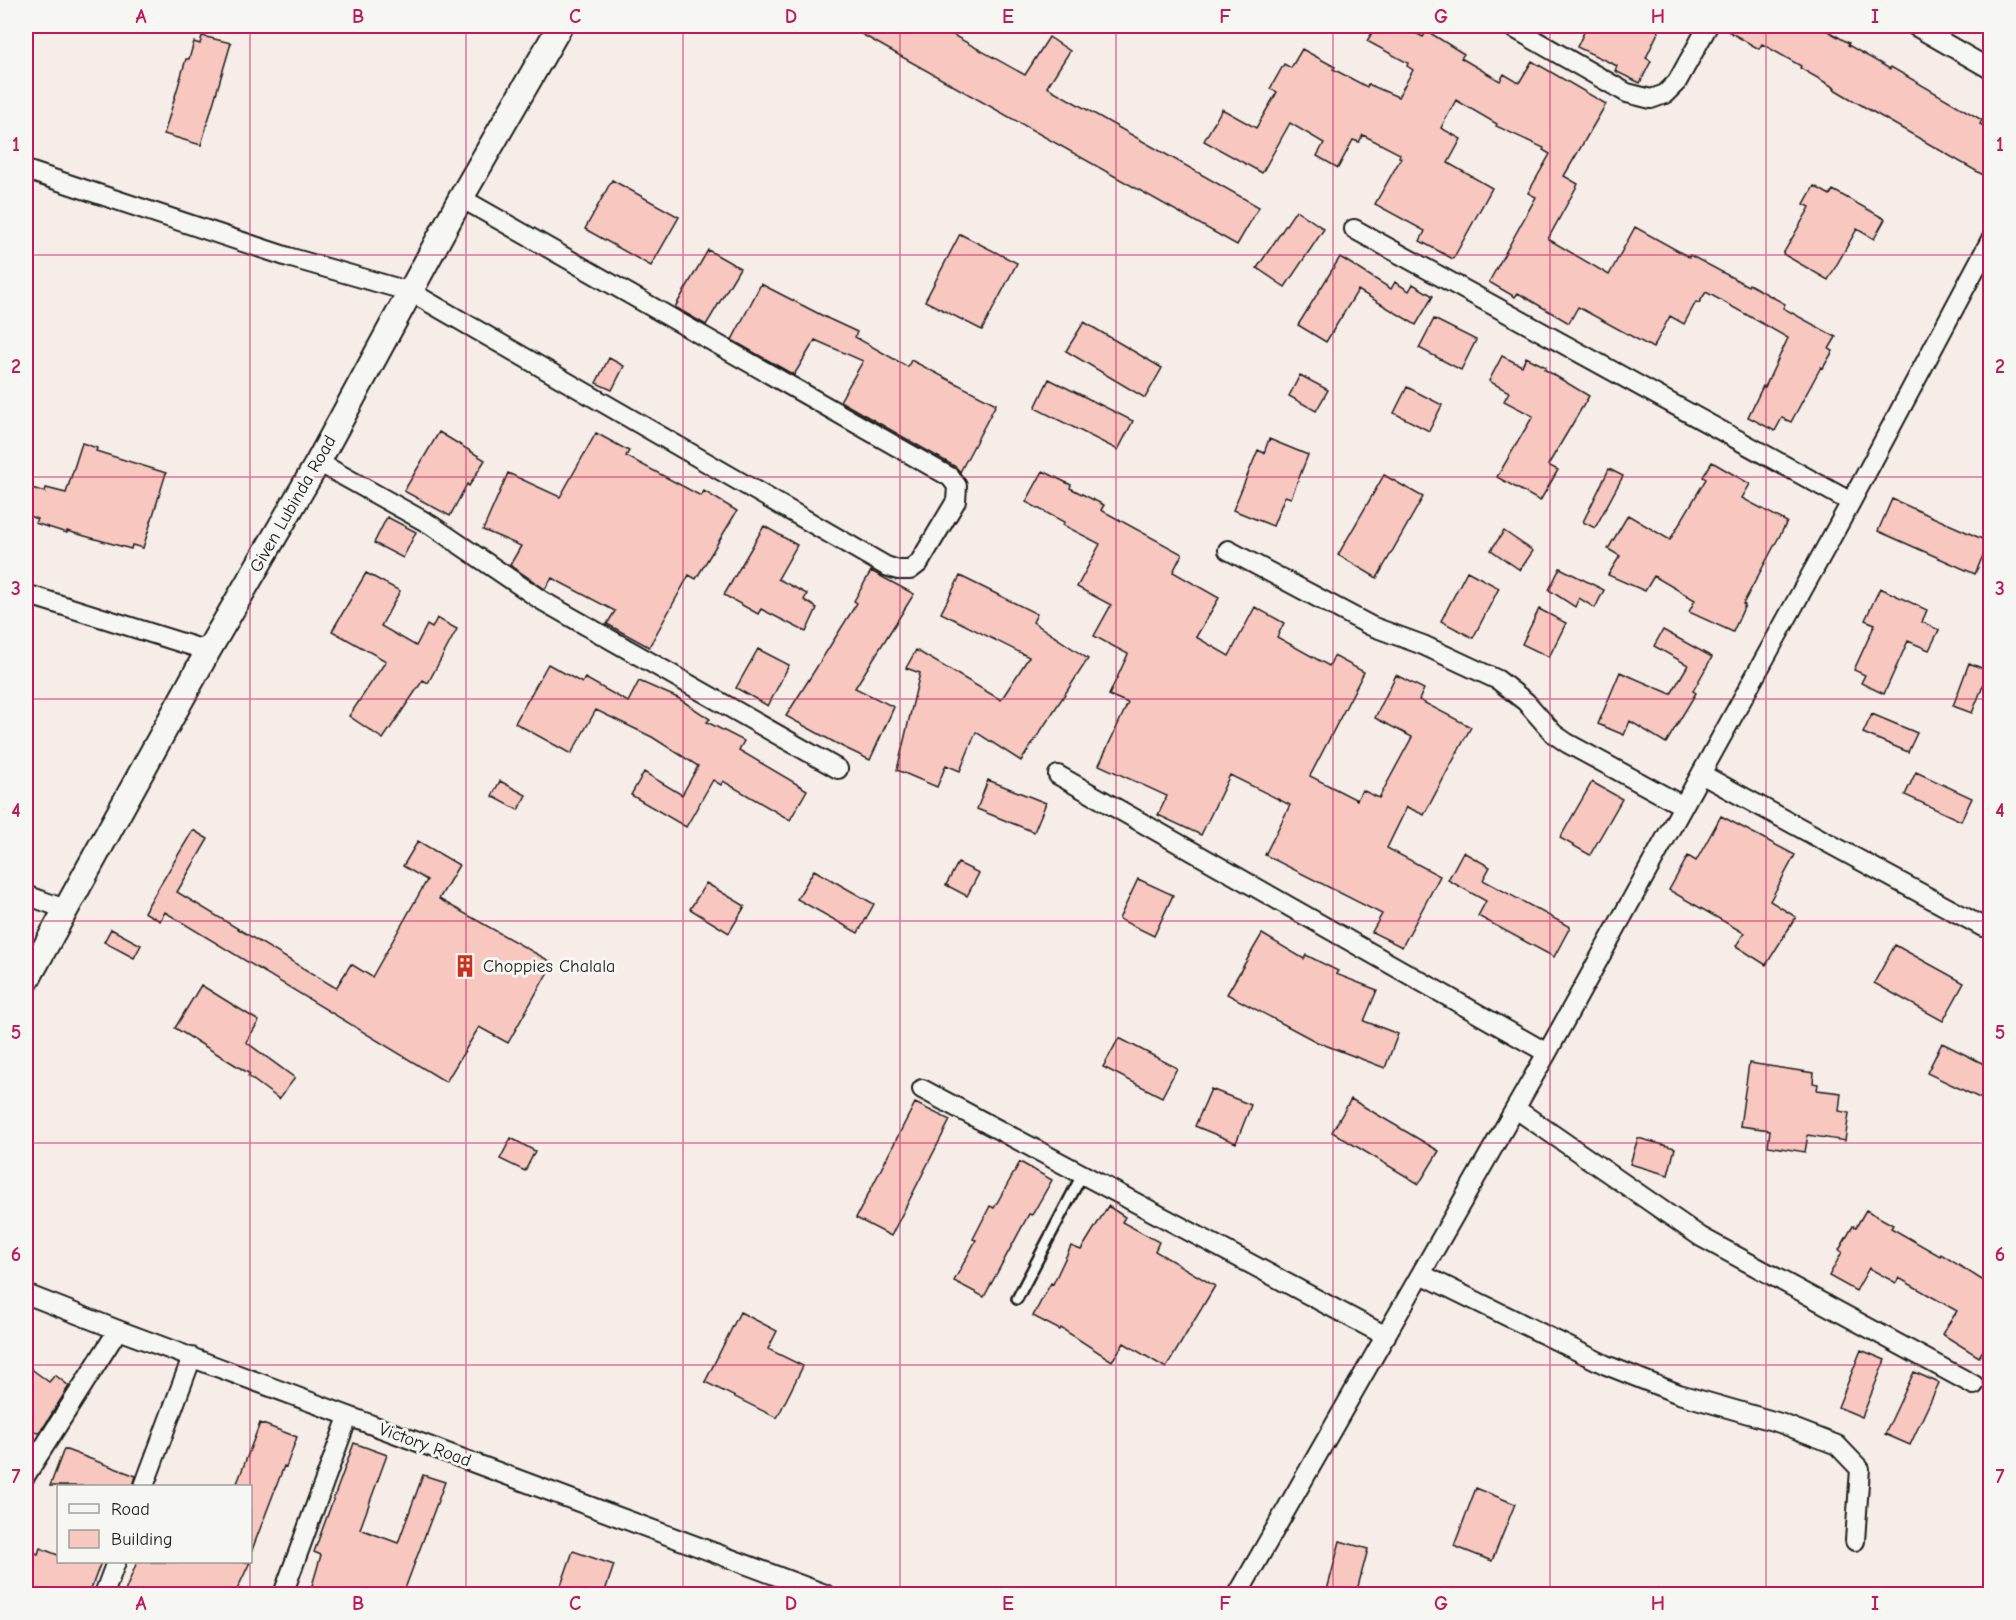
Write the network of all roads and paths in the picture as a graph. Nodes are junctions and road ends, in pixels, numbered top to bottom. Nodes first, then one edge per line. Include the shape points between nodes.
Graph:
1 (560, 26) edge
2 (1510, 26) edge
3 (1708, 26) edge
4 (1915, 26) edge
5 (1990, 69) edge
6 (26, 170) edge
7 (461, 198) junction
8 (1354, 229) dead end
9 (1990, 242) edge
10 (411, 292) junction
11 (318, 462) junction
12 (1851, 502) junction
13 (1228, 550) dead end
14 (26, 594) edge
15 (208, 651) junction
16 (838, 770) dead end
17 (1701, 774) junction
18 (1058, 776) dead end
19 (1683, 806) junction
20 (26, 895) edge
21 (65, 909) junction
22 (1983, 927) dead end
23 (26, 982) edge
24 (1547, 1053) junction
25 (922, 1089) dead end
26 (1516, 1108) junction
27 (1082, 1174) junction
28 (1421, 1275) junction
29 (26, 1294) edge
30 (1017, 1299) dead end
31 (117, 1330) junction
32 (1386, 1336) junction
33 (192, 1357) junction
34 (1974, 1385) dead end
35 (348, 1417) junction
36 (26, 1474) edge
37 (144, 1485) edge
38 (1855, 1541) dead end
39 (116, 1563) edge
40 (104, 1594) edge
41 (283, 1594) edge
42 (825, 1594) edge
43 (1238, 1594) edge

1 - 7 street, Given Lubinda Road
2 - 3 street via 1627,93 1651,99 1665,94 1677,82
4 - 5 street
6 - 10 street via 288,257
7 - 10 street, Given Lubinda Road
7 - 10 street via 945,474 957,486 956,501 919,563 910,570 886,566
8 - 12 street
9 - 12 street
10 - 11 street, Given Lubinda Road
11 - 15 street, Given Lubinda Road
11 - 16 street via 431,525 541,600
12 - 17 street
13 - 19 street via 1371,626 1498,680 1567,743
14 - 15 street
15 - 21 street, Given Lubinda Road
17 - 19 street
17 - 22 street
18 - 24 street
19 - 24 street
20 - 21 street
21 - 23 street, Given Lubinda Road
24 - 26 street
25 - 27 street
26 - 28 street
26 - 34 street via 1701,1237
27 - 30 lane
27 - 32 street
28 - 32 street
28 - 38 street via 1606,1365 1679,1394 1780,1423 1837,1445 1860,1469
29 - 31 street, Victory Road
31 - 33 street, Victory Road
31 - 36 street
32 - 43 street
33 - 35 street, Victory Road
33 - 37 street
35 - 41 street
35 - 42 street, Victory Road
39 - 40 street

